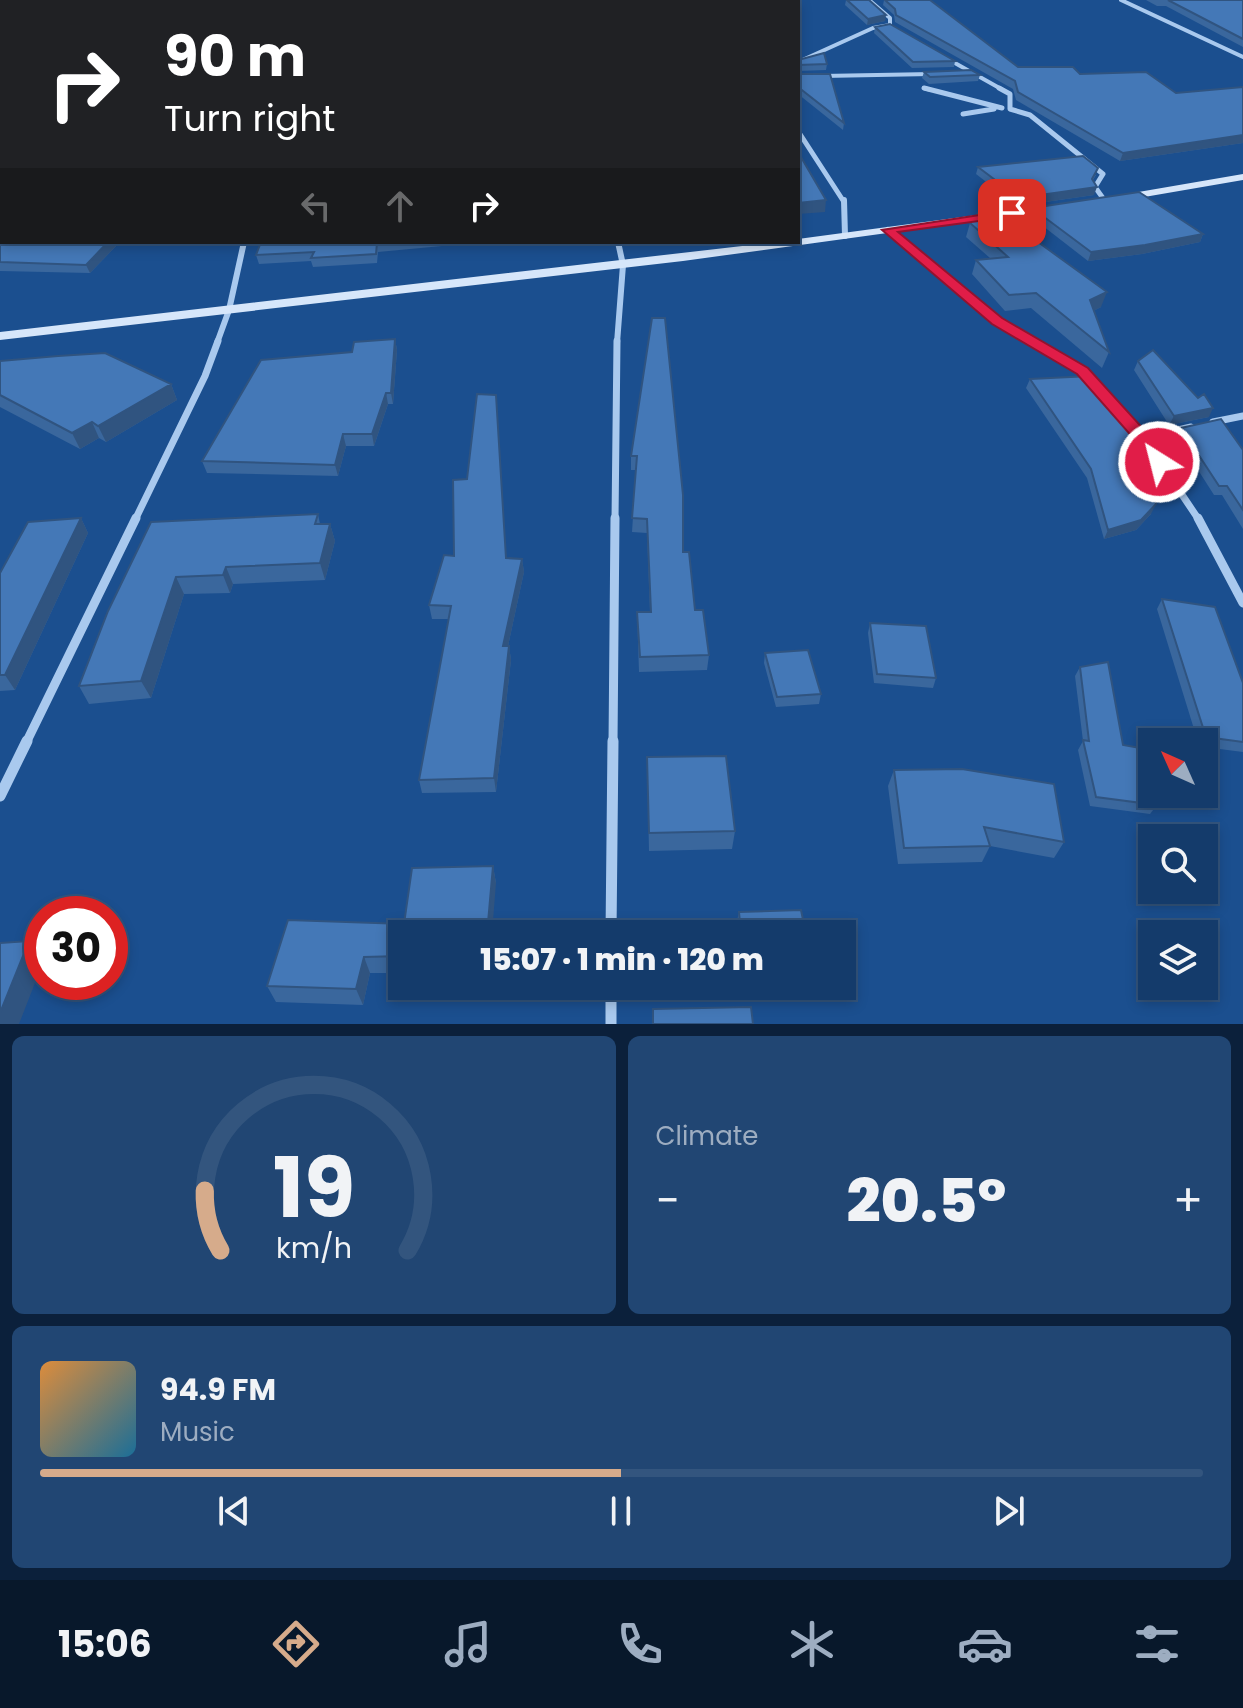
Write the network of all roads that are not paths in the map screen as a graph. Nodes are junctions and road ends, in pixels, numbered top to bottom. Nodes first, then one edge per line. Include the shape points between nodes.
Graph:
1 (869, 0) edge
2 (1121, 0) edge
3 (890, 25) junction
4 (900, 30) edge
5 (938, 54) edge
6 (1243, 57) edge
7 (800, 61) edge
8 (969, 72) junction
9 (957, 73) edge
10 (945, 74) edge
11 (813, 76) edge
12 (924, 88) dead end
13 (1002, 108) junction
14 (1011, 108) junction
15 (963, 114) dead end
16 (800, 134) edge
17 (1243, 177) edge
18 (1105, 201) junction
19 (1090, 203) edge
20 (1059, 207) edge
21 (888, 230) junction
22 (845, 236) junction
23 (800, 242) edge
24 (244, 244) edge
25 (618, 244) edge
26 (784, 244) edge
27 (623, 265) junction
28 (229, 310) junction
29 (0, 336) edge
30 (1103, 393) edge
31 (1113, 404) edge
32 (1243, 416) edge
33 (1142, 438) junction
34 (1243, 603) edge
35 (0, 796) edge
36 (611, 920) edge
37 (611, 1000) edge
38 (611, 1024) edge

1 - 3 street via 890,18
2 - 6 street
3 - 4 street
3 - 7 street
5 - 8 street
8 - 9 street
8 - 14 street via 1010,94
10 - 11 street
12 - 13 street
13 - 14 street
13 - 15 street
14 - 18 street via 1030,115 1103,174 1095,187
16 - 22 street via 844,199
17 - 18 main road
18 - 19 main road
20 - 21 main road
21 - 22 main road
21 - 30 street via 997,321 1083,371
22 - 23 main road
24 - 28 street
25 - 27 street
26 - 27 main road
27 - 28 main road
27 - 36 street via 616,350
28 - 29 main road
28 - 35 street via 205,376
31 - 33 street
32 - 33 street
33 - 34 street via 1224,561
37 - 38 street

